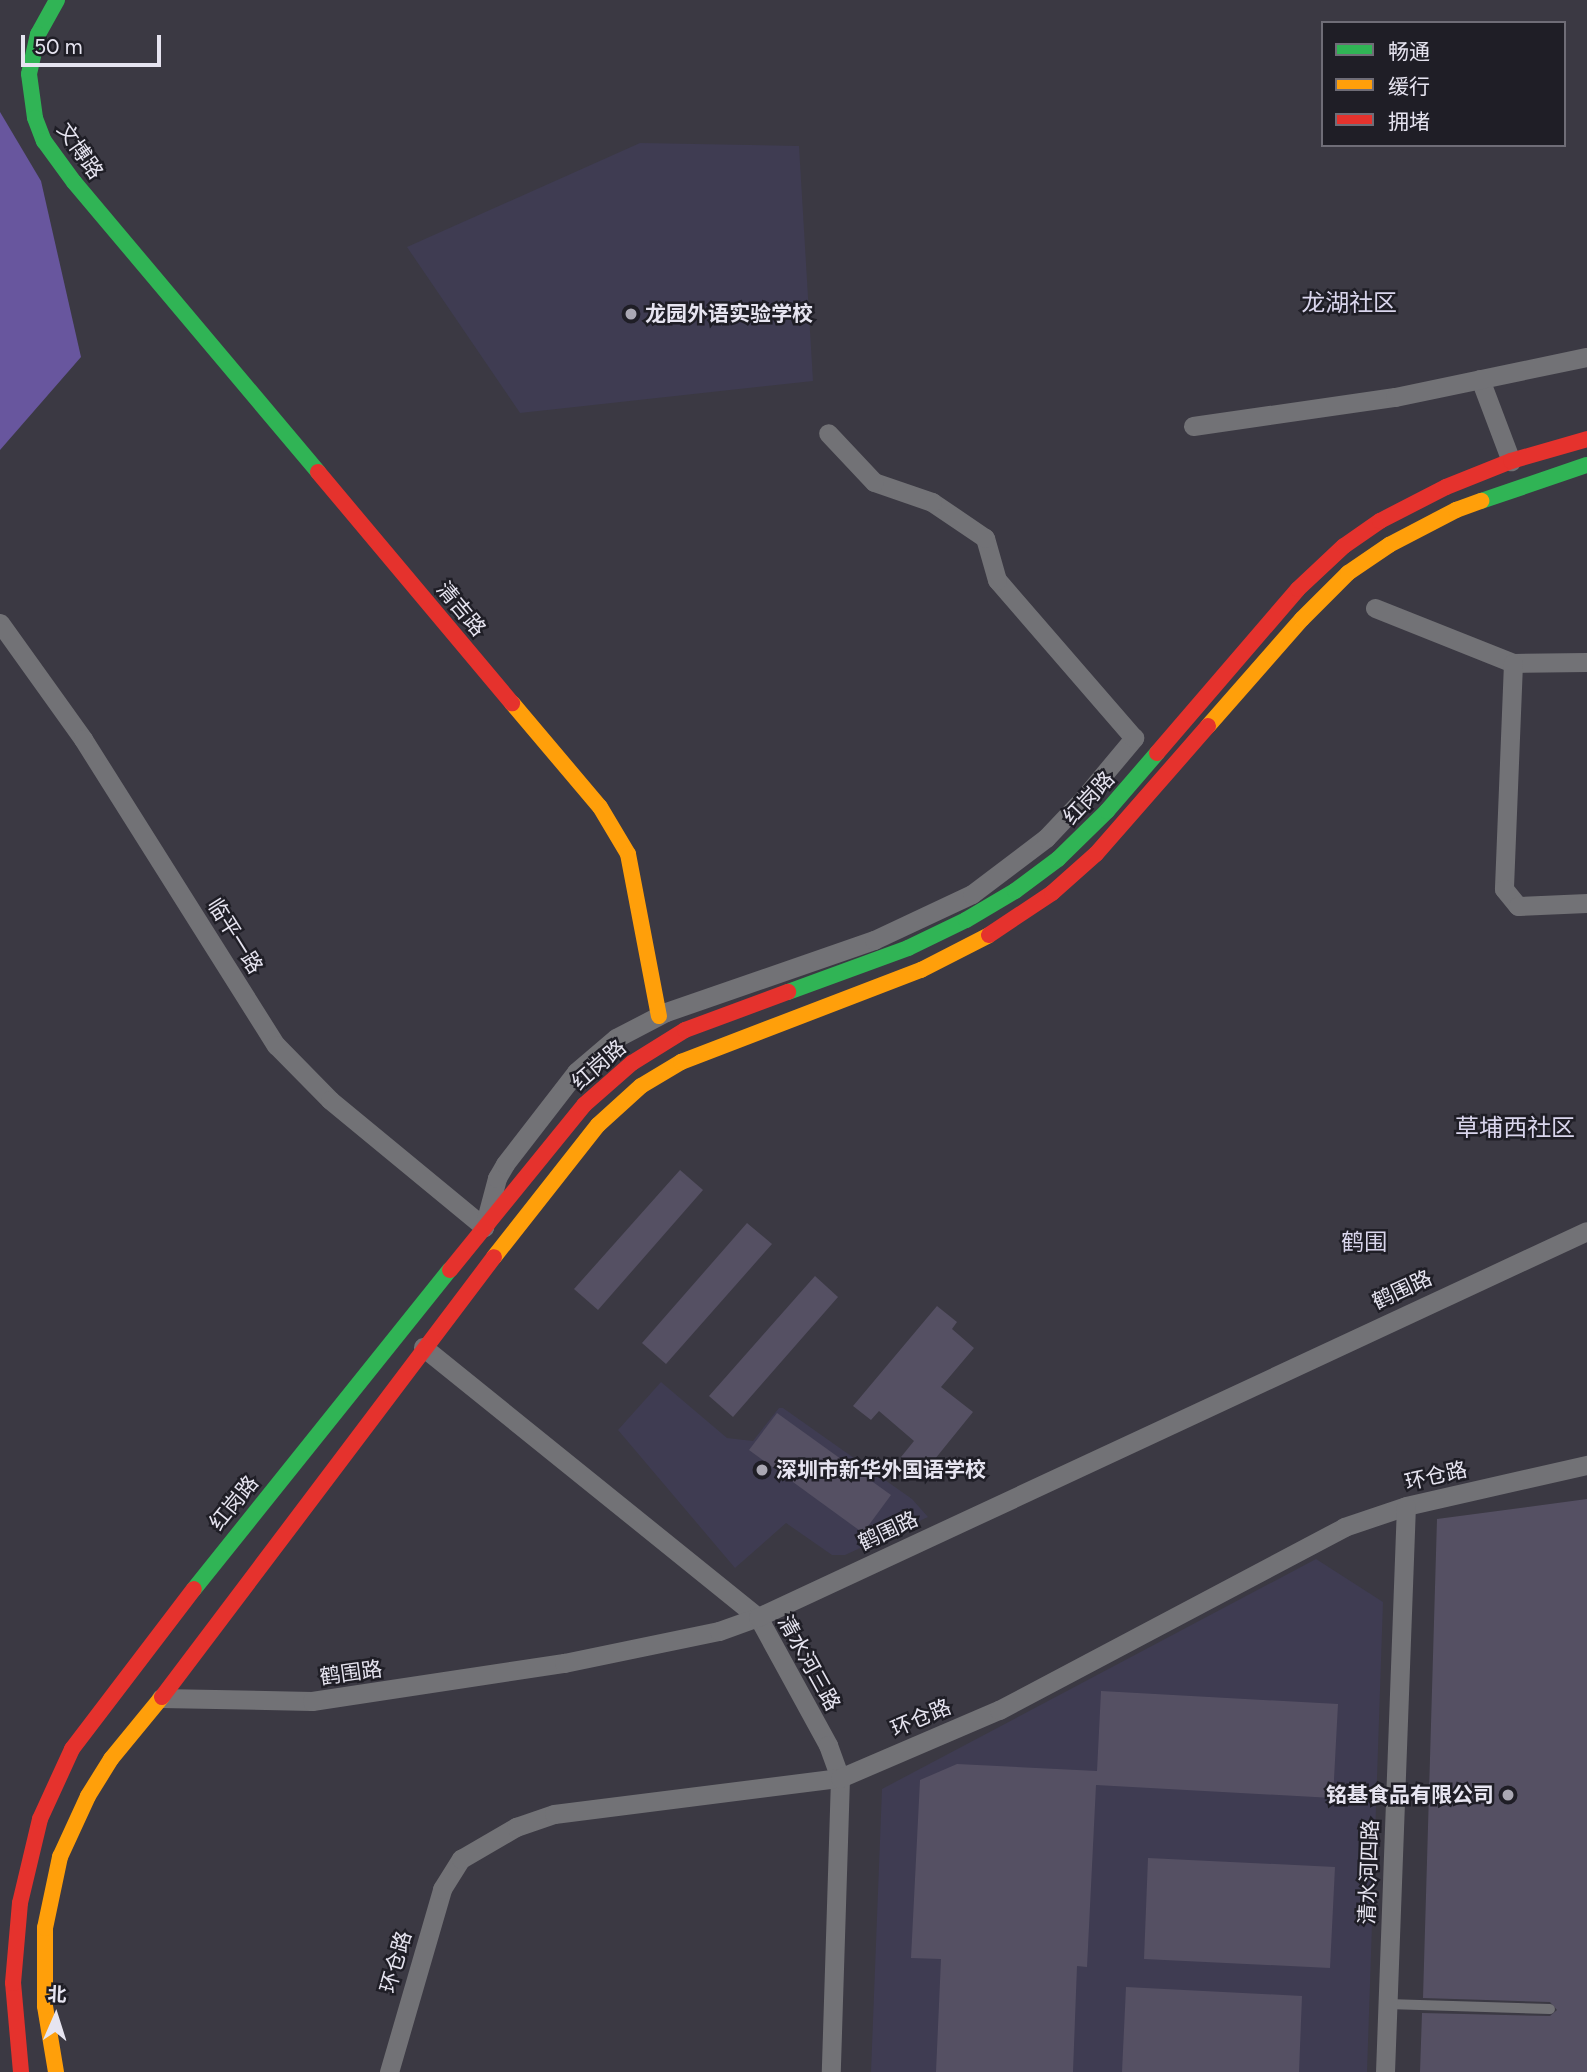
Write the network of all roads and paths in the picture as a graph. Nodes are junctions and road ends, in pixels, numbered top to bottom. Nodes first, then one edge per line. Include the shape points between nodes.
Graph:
1 (57, 0) edge
2 (148, 270) joint
3 (1587, 357) edge
4 (1480, 379) junction
5 (1193, 426) dead end
6 (828, 433) dead end
7 (1587, 439) edge
8 (1511, 461) junction
9 (1587, 465) edge
10 (1375, 608) dead end
11 (0, 623) edge
12 (1587, 662) edge
13 (1513, 663) junction
14 (1587, 903) edge
15 (659, 1016) junction
16 (484, 1227) junction
17 (1587, 1231) edge
18 (423, 1346) junction
19 (1587, 1465) edge
20 (1406, 1506) junction
21 (758, 1617) junction
22 (162, 1632) junction
23 (189, 1660) junction
24 (161, 1698) junction
25 (840, 1778) junction
26 (1387, 2004) junction
27 (1550, 2009) dead end
28 (21, 2072) edge
29 (56, 2072) edge
30 (388, 2072) edge
31 (831, 2072) edge
32 (1385, 2072) edge

1 - 2 main road, 文博路 via 32,54 29,74 35,118 44,141 74,182
2 - 15 main road, 清吉路 via 600,807 628,854 634,874
3 - 4 street
4 - 5 street via 1395,397
4 - 8 street
6 - 15 street via 874,482 932,502 985,538 996,580 1134,738 1046,838 972,894 874,940
7 - 8 main road, 红岗路
8 - 16 main road, 红岗路 via 1423,497 1345,545 1298,589 1107,811 1037,875 966,920 908,948 710,1018 650,1050 584,1105
9 - 18 main road, 红岗路 via 1456,510 1399,539 1349,573 1302,619 1096,854 1006,926 921,970 701,1053 640,1086 585,1140
10 - 13 street
11 - 16 street, 临平一路 via 83,739 276,1045 330,1100
12 - 13 street
13 - 14 street via 1504,889 1518,906
15 - 16 street via 616,1038 556,1095 497,1178
16 - 22 main road, 红岗路
17 - 21 street, 鹤围路
18 - 21 street, 清水河三路
18 - 23 main road, 红岗路
19 - 20 street, 环仓路
20 - 25 street, 环仓路 via 1344,1527 999,1710
20 - 26 street, 清水河四路
21 - 24 street, 鹤围路 via 675,1642 375,1693 312,1701
21 - 25 street, 清水河三路 via 828,1745
22 - 23 main road via 184,1632 193,1647
22 - 28 main road, 红岗路 via 72,1749 40,1819 20,1902 15,1946 13,1983
23 - 24 main road, 红岗路
24 - 29 main road, 红岗路 via 111,1759 88,1796 54,1880 45,1928 43,1979
25 - 30 street, 环仓路 via 554,1814 516,1827 461,1859 442,1889
25 - 31 street, 清水河三路
26 - 27 lane
26 - 32 street, 清水河四路

